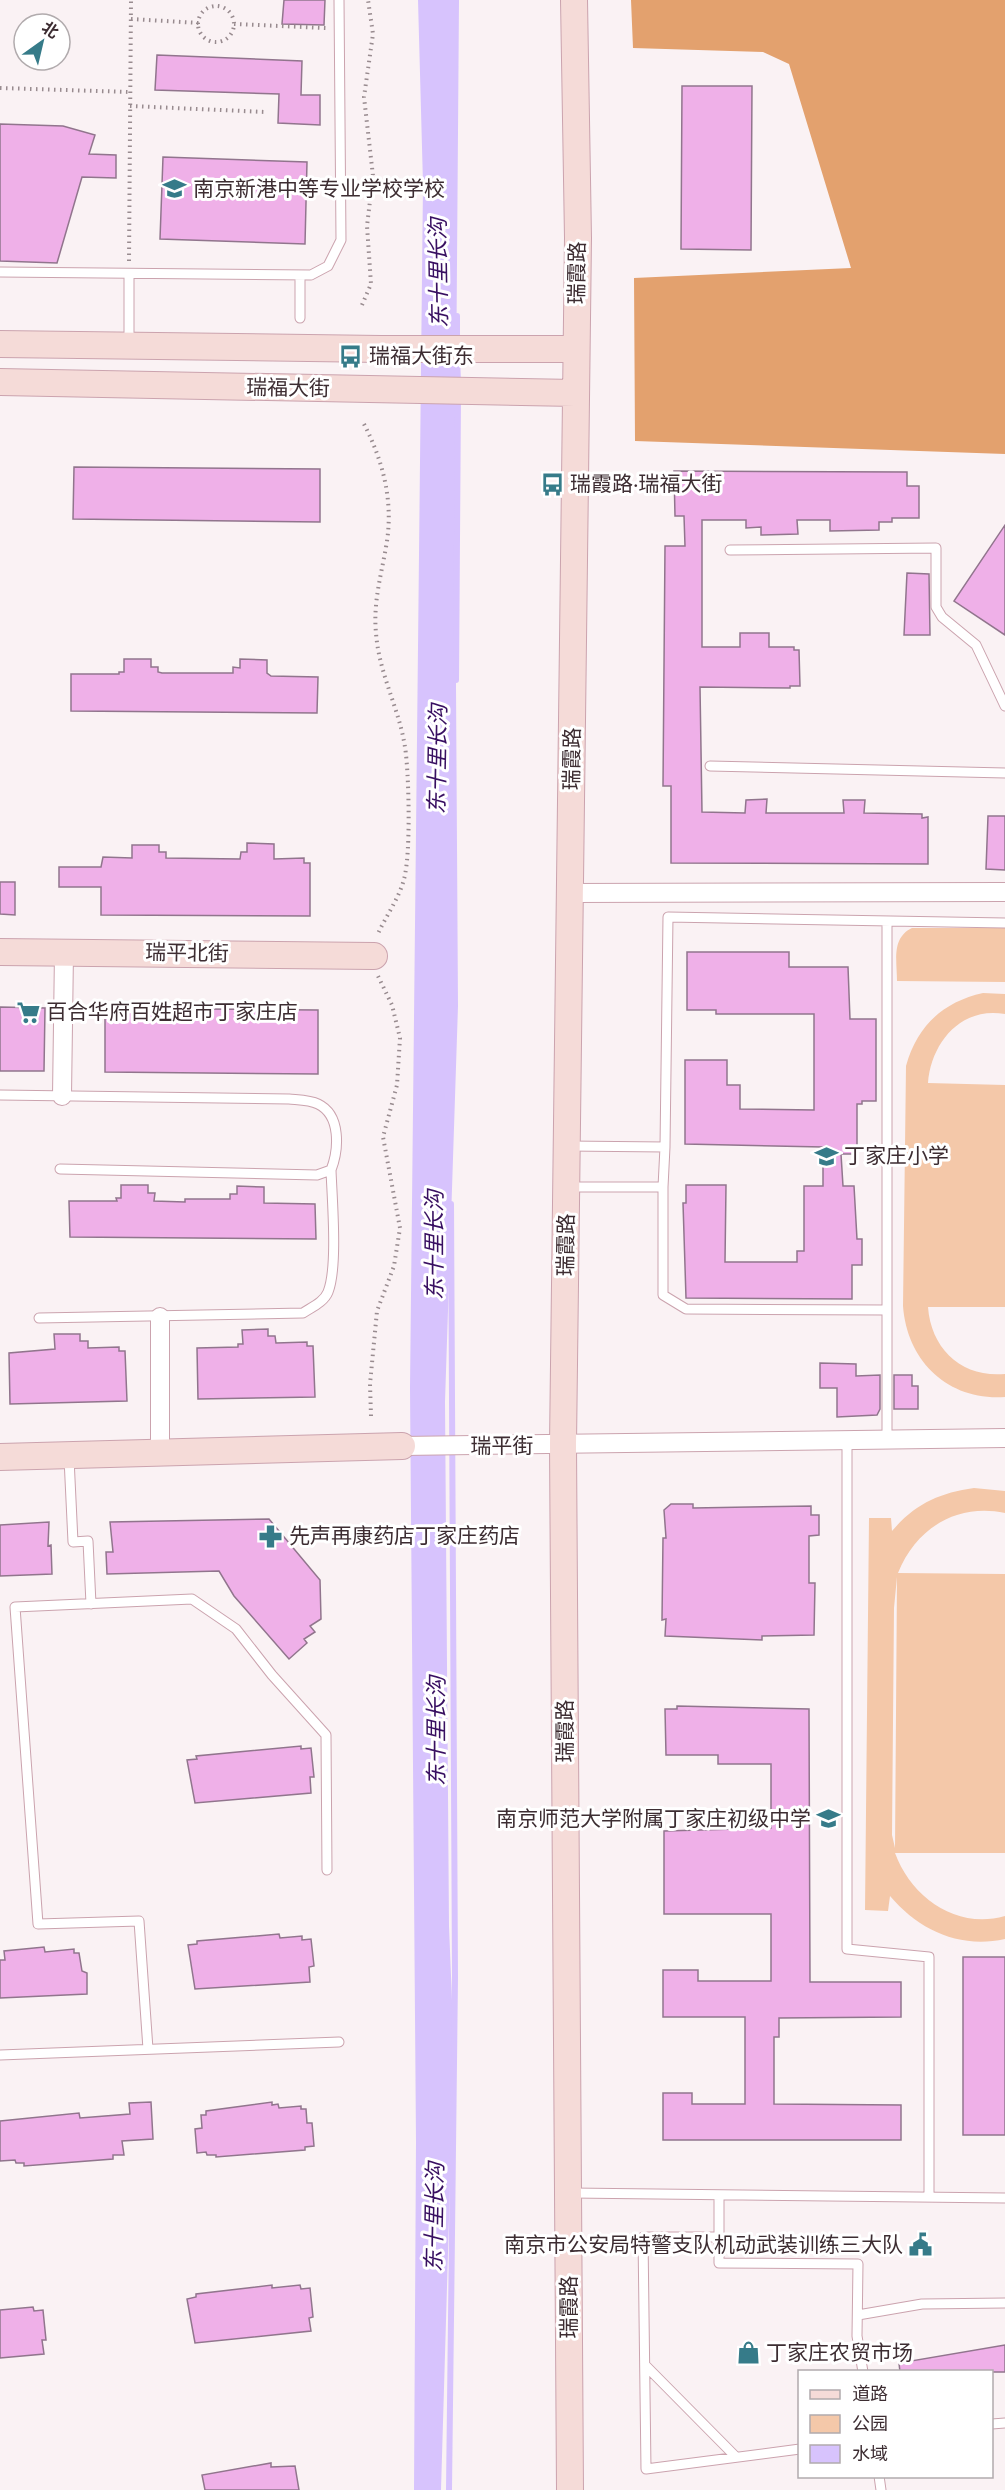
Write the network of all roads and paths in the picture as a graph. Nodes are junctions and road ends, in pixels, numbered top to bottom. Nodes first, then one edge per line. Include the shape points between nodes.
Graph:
1 (131, 0) edge
2 (339, 0) edge
3 (368, 0) edge
4 (574, 0) edge
5 (131, 19) junction
6 (198, 23) junction
7 (234, 24) junction
8 (339, 28) junction
9 (0, 88) edge
10 (130, 92) junction
11 (130, 106) junction
12 (265, 112) dead end
13 (0, 272) edge
14 (129, 274) junction
15 (300, 275) junction
16 (362, 305) dead end
17 (300, 318) dead end
18 (0, 344) edge
19 (129, 346) junction
20 (575, 349) junction
21 (0, 382) edge
22 (575, 393) junction
23 (364, 424) dead end
24 (730, 550) dead end
25 (1005, 706) edge
26 (710, 766) dead end
27 (1005, 773) edge
28 (1005, 892) edge
29 (571, 893) junction
30 (887, 921) junction
31 (1005, 923) edge
32 (0, 952) edge
33 (64, 952) junction
34 (374, 956) junction
35 (0, 1095) edge
36 (62, 1096) junction
37 (567, 1146) junction
38 (665, 1147) junction
39 (60, 1169) dead end
40 (331, 1170) junction
41 (567, 1186) junction
42 (663, 1187) junction
43 (887, 1310) junction
44 (160, 1317) junction
45 (39, 1318) dead end
46 (371, 1416) dead end
47 (1005, 1438) edge
48 (847, 1440) junction
49 (887, 1440) junction
50 (563, 1445) junction
51 (402, 1446) joint
52 (160, 1453) junction
53 (69, 1455) junction
54 (0, 1457) edge
55 (91, 1604) junction
56 (327, 1870) dead end
57 (339, 2042) dead end
58 (148, 2049) junction
59 (0, 2055) edge
60 (568, 2193) junction
61 (719, 2194) junction
62 (929, 2197) junction
63 (1005, 2198) edge
64 (719, 2237) junction
65 (1005, 2303) edge
66 (858, 2315) junction
67 (645, 2365) junction
68 (863, 2370) edge
69 (798, 2449) edge
70 (736, 2457) junction
71 (570, 2490) edge

1 - 5 path
2 - 8 lane
3 - 16 path via 373,34 364,98 373,176 367,215 371,284
4 - 20 street, 瑞霞路 via 578,238
5 - 6 path
5 - 10 path
6 - 7 path via 207,9 220,7 231,15
6 - 7 path via 204,38 218,42 230,35
7 - 8 path
8 - 15 lane via 341,240 328,266 311,275
9 - 10 path
10 - 11 path
11 - 12 path
11 - 14 path
13 - 14 lane
14 - 15 lane
14 - 19 lane
15 - 17 lane
18 - 19 street, 瑞福大街
19 - 20 street, 瑞福大街
20 - 22 street, 瑞霞路
21 - 22 street, 瑞福大街
22 - 29 street, 瑞霞路
23 - 34 path via 375,445 387,489 388,530 377,584 375,631 383,677 405,747 407,795 405,878 377,937
24 - 25 lane via 936,548 936,607 942,617 976,645
26 - 27 lane
28 - 29 street
29 - 37 street, 瑞霞路
30 - 31 lane
30 - 38 lane via 668,917
30 - 43 lane
32 - 33 street, 瑞平北街
33 - 34 street, 瑞平北街
33 - 36 street
34 - 46 path via 400,1038 397,1084 383,1137 400,1228 394,1266 377,1311
35 - 36 lane
36 - 40 lane via 289,1099 316,1103 330,1111 335,1123 336,1150
37 - 38 lane
37 - 41 street, 瑞霞路
38 - 42 lane
39 - 40 lane via 317,1175
40 - 44 lane via 332,1276 327,1294 316,1305 303,1313
41 - 42 lane
41 - 50 street, 瑞霞路
42 - 43 lane via 663,1295 686,1309
43 - 49 lane
44 - 45 lane
44 - 52 street
47 - 49 street, 瑞平街
48 - 49 street, 瑞平街
48 - 50 street, 瑞平街
48 - 62 lane via 846,1949 929,1957
50 - 51 street, 瑞平街
50 - 60 street, 瑞霞路
51 - 52 street, 瑞平街
52 - 53 street, 瑞平街
53 - 54 street, 瑞平街
53 - 55 lane via 73,1542 88,1542
55 - 56 lane via 192,1599 236,1629 326,1735
55 - 58 lane via 15,1607 38,1924 139,1921
57 - 58 lane
58 - 59 lane
60 - 61 lane
60 - 71 street, 瑞霞路
61 - 62 lane
61 - 64 lane
62 - 63 lane
64 - 66 lane via 719,2263 858,2264
64 - 67 lane via 643,2237
65 - 66 lane via 922,2304
66 - 68 lane
67 - 70 lane
67 - 70 lane via 646,2469
69 - 70 lane

